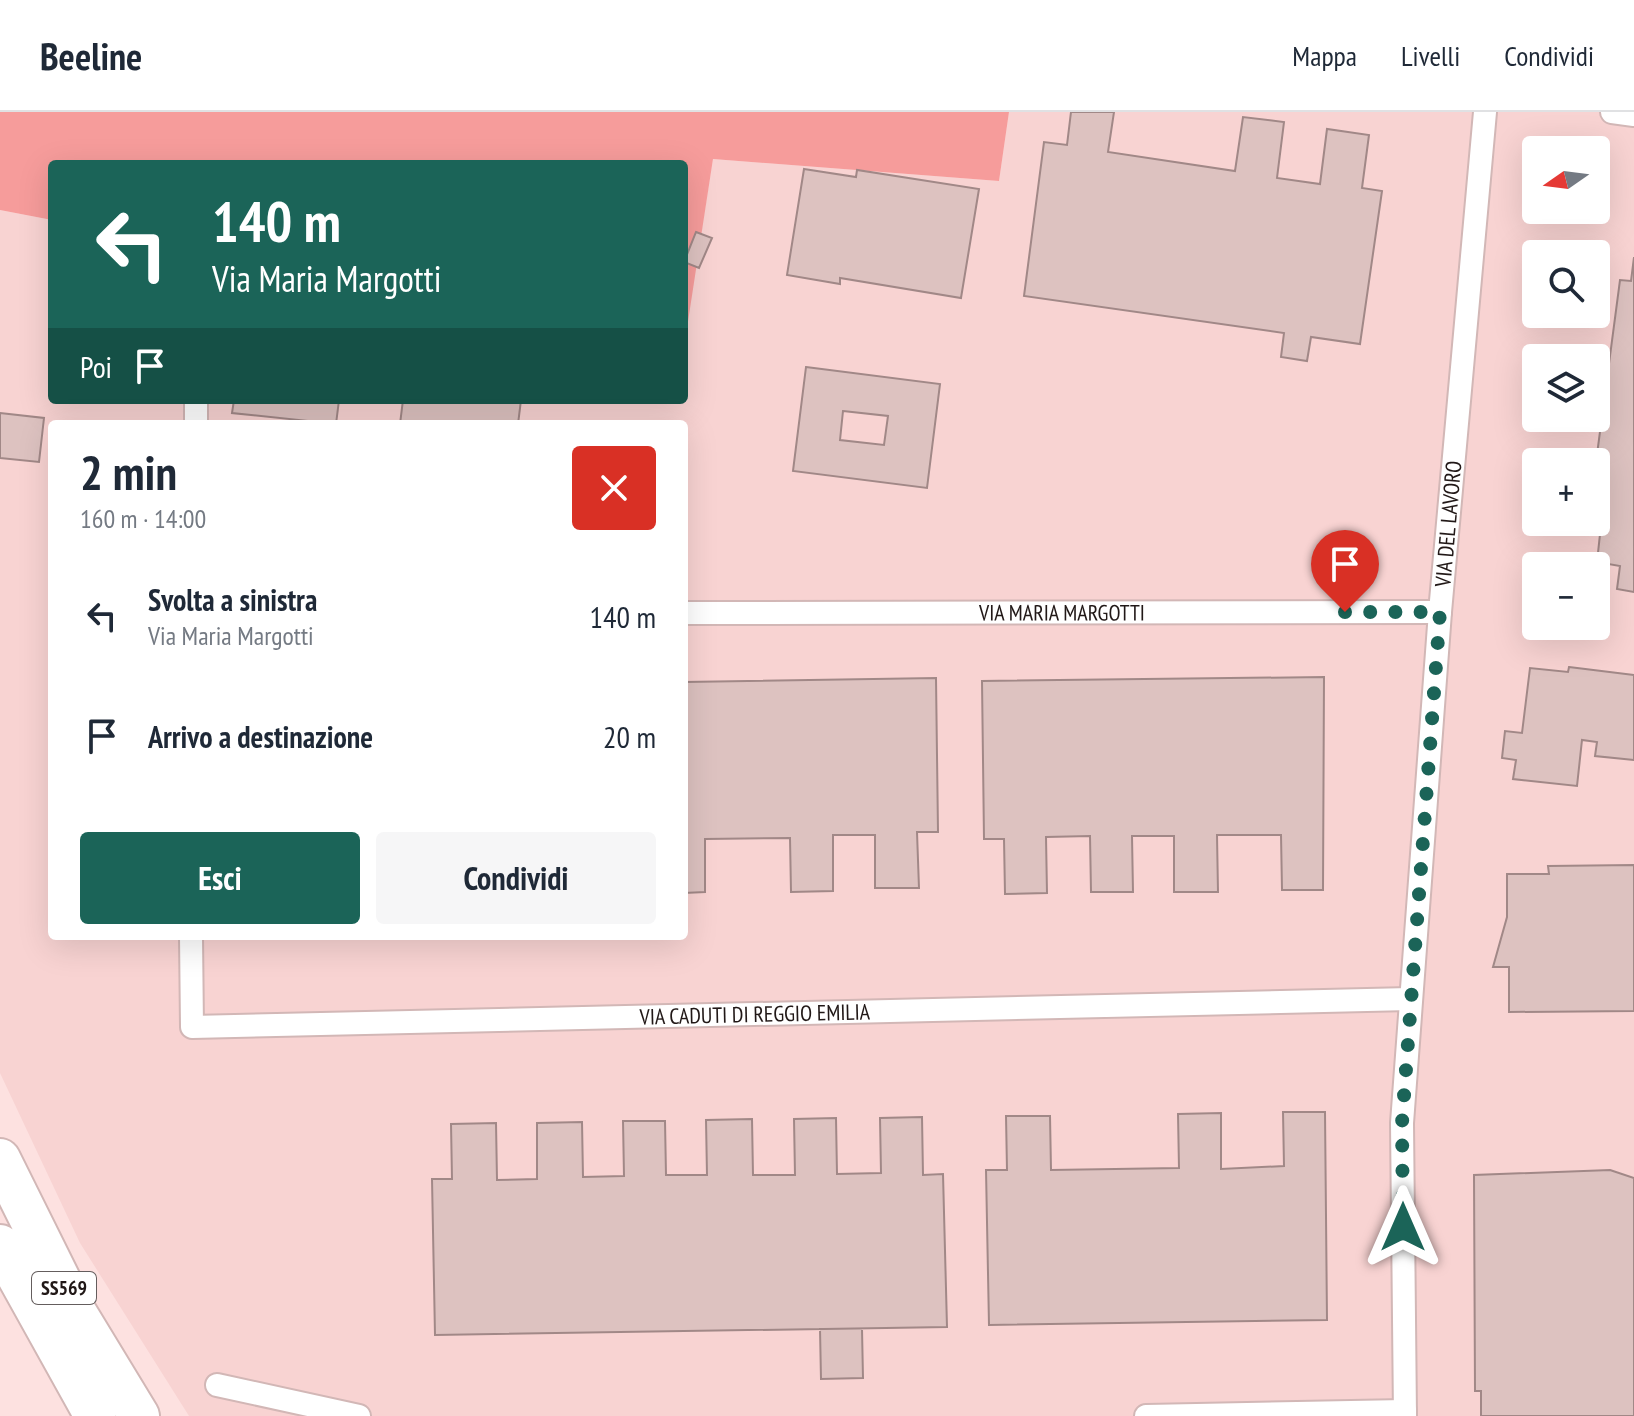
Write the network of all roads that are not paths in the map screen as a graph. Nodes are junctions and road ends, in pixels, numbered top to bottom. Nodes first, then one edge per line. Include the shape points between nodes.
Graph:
1 (1485, 112) edge
2 (1612, 112) edge
3 (1634, 115) edge
4 (1440, 612) junction
5 (688, 613) edge
6 (191, 940) edge
7 (1410, 999) junction
8 (0, 1159) edge
9 (0, 1245) edge
10 (217, 1385) dead end
11 (1405, 1413) edge
12 (138, 1414) edge
13 (95, 1416) edge
14 (359, 1416) edge
15 (1146, 1416) edge

1 - 4 street, VIA DEL LAVORO
2 - 3 street
4 - 5 street, VIA MARIA MARGOTTI
4 - 7 street, VIA DEL LAVORO
6 - 7 street, VIA CADUTI DI REGGIO EMILIA via 192,1027
7 - 11 street, VIA DEL LAVORO via 1402,1123
8 - 12 highway, SS569 via 77,1314
9 - 13 highway, SS569
10 - 14 street
11 - 15 street

